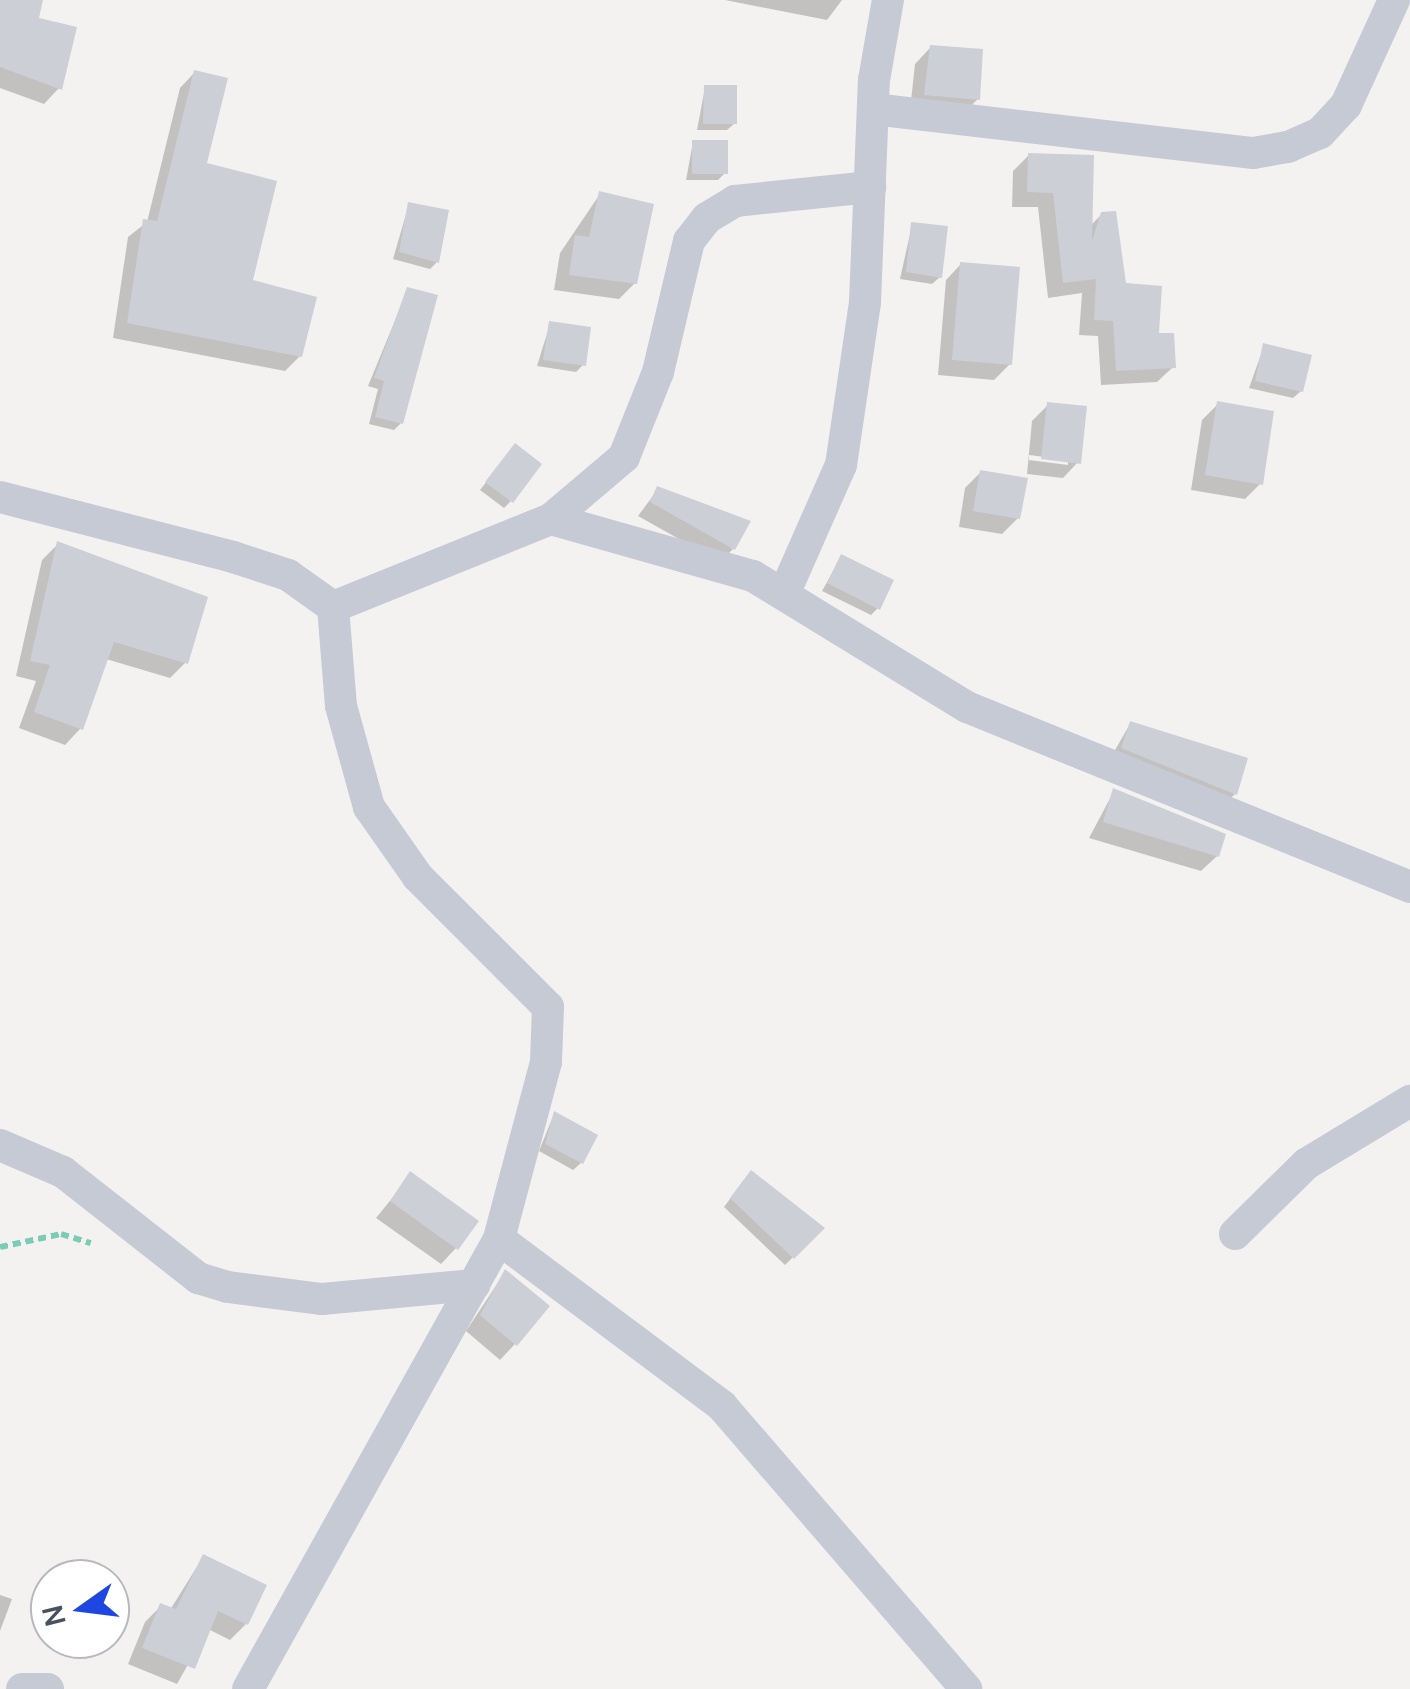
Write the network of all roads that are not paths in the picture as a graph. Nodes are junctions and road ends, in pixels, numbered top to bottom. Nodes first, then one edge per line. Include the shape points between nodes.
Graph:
1 (888, 0) edge
2 (1394, 0) edge
3 (874, 108) junction
4 (870, 187) junction
5 (0, 497) edge
6 (550, 519) junction
7 (784, 594) junction
8 (334, 607) junction
9 (1410, 887) edge
10 (1410, 1100) edge
11 (0, 1146) edge
12 (1235, 1234) dead end
13 (500, 1239) junction
14 (474, 1285) junction
15 (22, 1689) edge
16 (48, 1689) edge
17 (248, 1689) edge
18 (966, 1689) edge

1 - 3 street
2 - 3 street via 1346,105 1320,133 1288,147 1253,152
3 - 4 street
4 - 6 street via 735,202 708,218 689,240 658,372 624,456
4 - 7 street via 842,466
5 - 8 street via 252,563
6 - 7 street via 675,547
6 - 8 street
7 - 9 street via 968,707
8 - 13 street via 341,706 369,807 418,877 548,1006 546,1062
10 - 12 street via 1306,1164
11 - 14 street via 78,1182 198,1278 228,1287 322,1299
13 - 14 street
13 - 18 street via 722,1406
14 - 17 street
15 - 16 street

